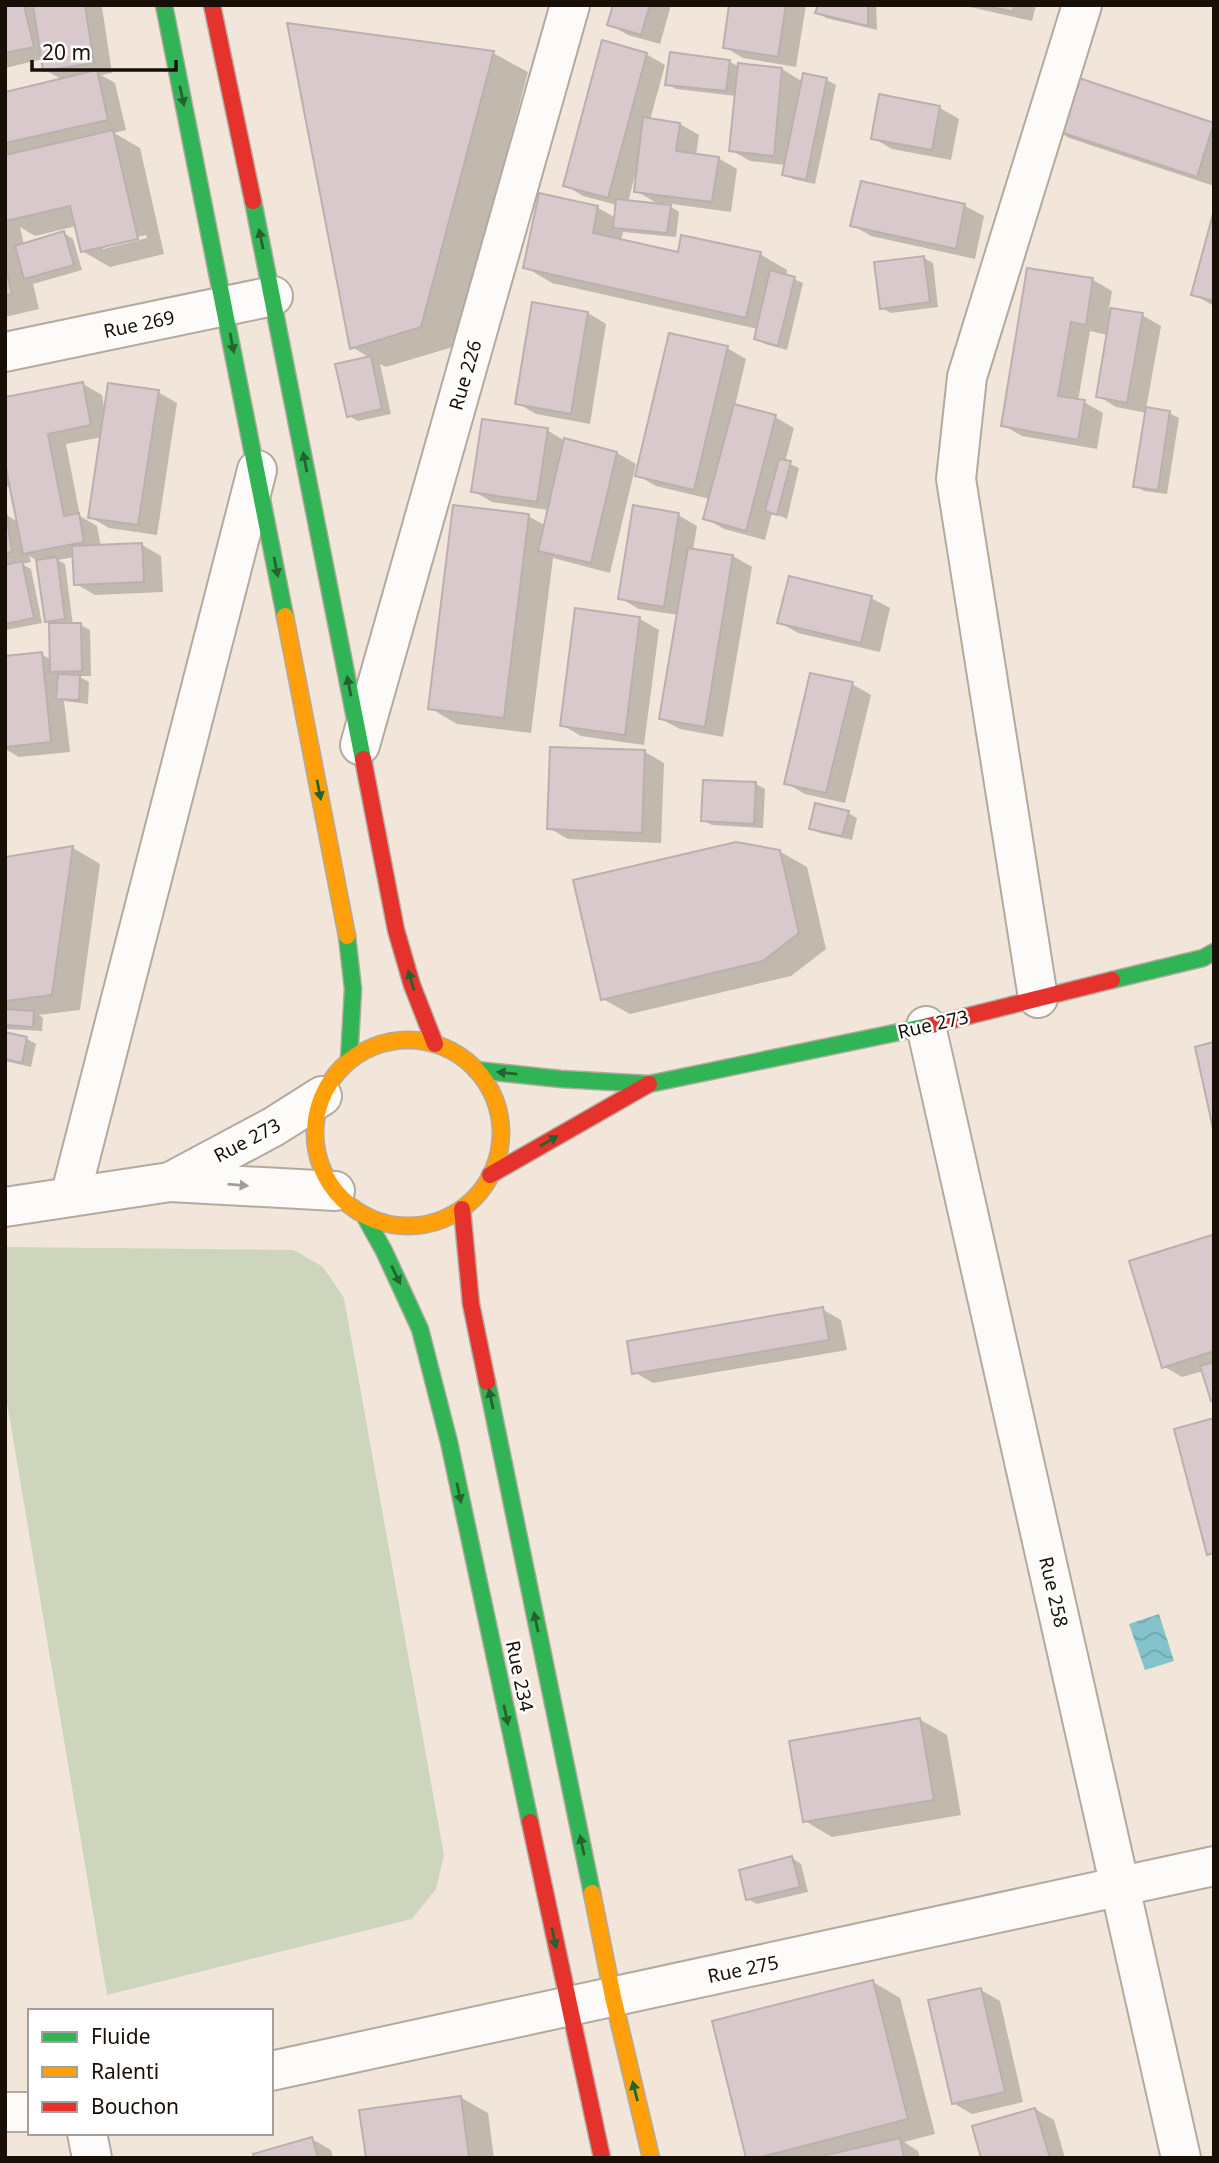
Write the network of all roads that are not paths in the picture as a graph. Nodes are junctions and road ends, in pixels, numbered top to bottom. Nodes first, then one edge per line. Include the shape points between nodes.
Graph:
1 (164, 5) edge
2 (212, 5) edge
3 (570, 5) edge
4 (1082, 5) edge
5 (273, 296) junction
6 (225, 306) junction
7 (5, 352) edge
8 (257, 470) junction
9 (360, 745) junction
10 (1214, 952) edge
11 (1038, 998) junction
12 (926, 1027) junction
13 (435, 1044) junction
14 (349, 1060) junction
15 (477, 1070) junction
16 (649, 1084) junction
17 (322, 1096) junction
18 (490, 1175) junction
19 (170, 1182) junction
20 (70, 1197) junction
21 (349, 1203) junction
22 (5, 1208) edge
23 (462, 1209) junction
24 (1214, 1866) edge
25 (1121, 1887) junction
26 (613, 1997) junction
27 (568, 2007) junction
28 (273, 2071) edge
29 (5, 2112) edge
30 (28, 2112) edge
31 (87, 2135) edge
32 (92, 2158) edge
33 (602, 2158) edge
34 (651, 2158) edge
35 (1181, 2158) edge

1 -> 6 main road
5 -> 2 main road
3 - 9 street, Rue 226
4 - 11 street via 967,377 956,479
5 - 6 street, Rue 269
9 -> 5 main road
6 - 7 street, Rue 269
6 -> 8 main road
8 -> 14 main road via 347,933 353,989
8 - 20 street
13 -> 9 main road via 396,930
10 - 11 main road, Rue 273
11 - 12 main road, Rue 273
12 - 16 main road, Rue 273
12 - 25 street, Rue 258
13 - 14 main road via 390,1041
13 - 15 main road
14 - 17 main road
16 -> 15 main road, Rue 273
15 - 18 main road via 498,1109 499,1154
18 -> 16 main road, Rue 273
17 - 19 street, Rue 273
17 - 21 main road via 315,1136 318,1155 325,1175
18 - 23 main road
19 - 20 street, Rue 273
19 -> 21 street, Rue 273
20 - 22 street, Rue 273
21 - 23 main road via 387,1224 414,1226 439,1221
21 -> 27 main road, Rue 234 via 384,1251 420,1329 449,1442
26 -> 23 main road, Rue 234 via 471,1304
24 - 25 street, Rue 275
25 - 26 street, Rue 275
25 - 35 street, Rue 258
26 - 27 street, Rue 275
34 -> 26 main road, Rue 234
27 - 28 street, Rue 275
27 - 33 main road, Rue 234
29 - 30 street
31 - 32 street

